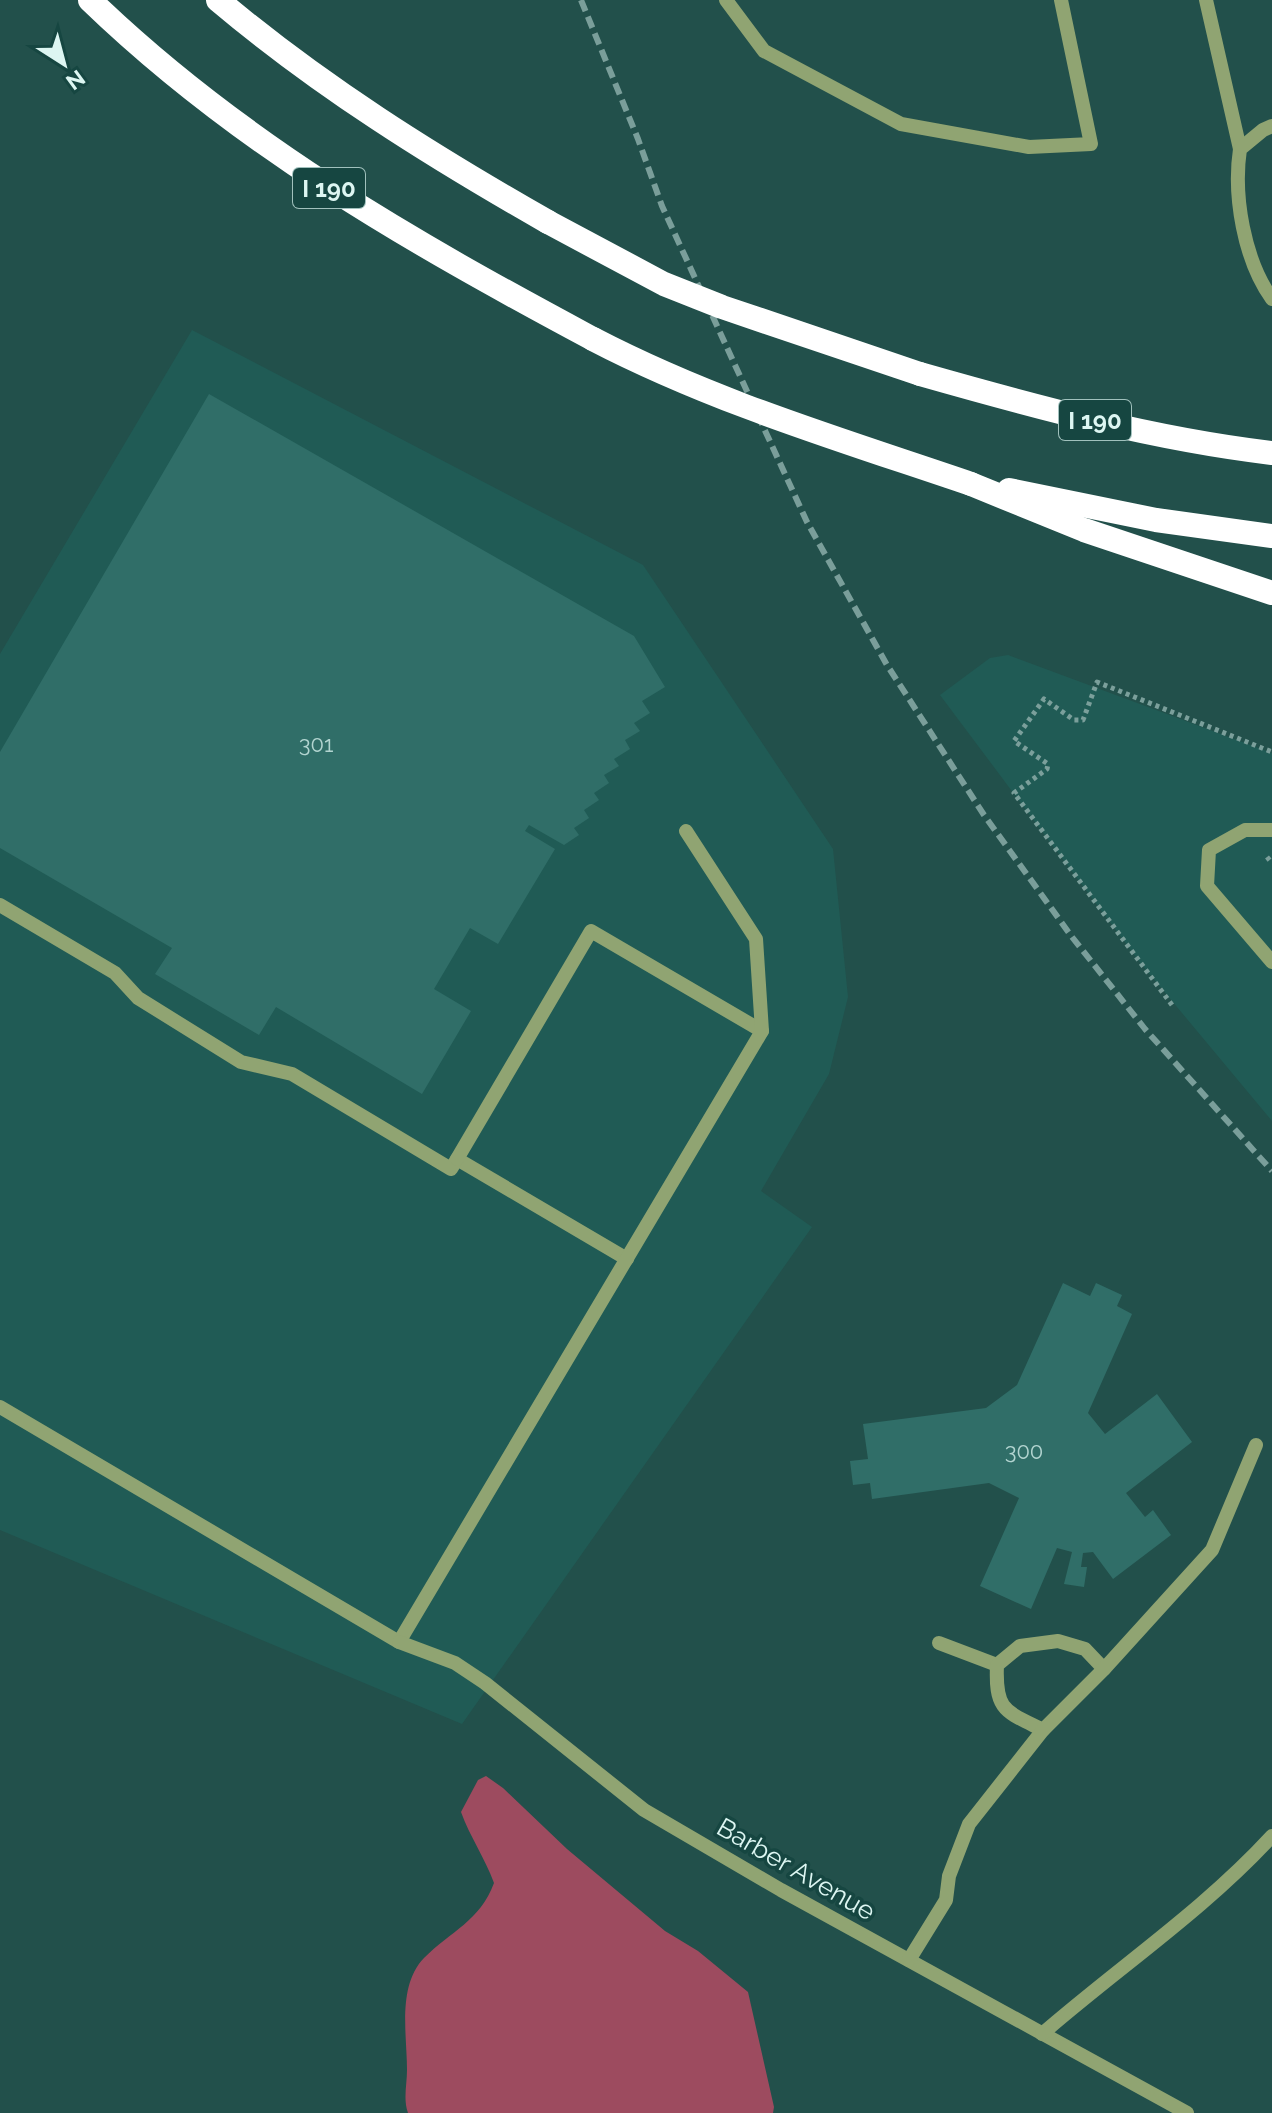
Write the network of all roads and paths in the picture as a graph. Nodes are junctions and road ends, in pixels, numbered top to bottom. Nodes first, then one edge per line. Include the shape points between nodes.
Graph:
1 (90, 0) edge
2 (218, 0) edge
3 (726, 0) edge
4 (1061, 0) edge
5 (1204, 0) edge
6 (1272, 126) edge
7 (1240, 149) junction
8 (1272, 299) edge
9 (1265, 451) edge
10 (971, 484) junction
11 (1272, 536) edge
12 (1272, 593) edge
13 (1272, 752) edge
14 (1272, 830) edge
15 (686, 831) dead end
16 (1267, 857) dead end
17 (1272, 863) edge
18 (0, 905) edge
19 (1272, 962) edge
20 (1172, 1005) dead end
21 (762, 1031) junction
22 (457, 1159) junction
23 (627, 1259) junction
24 (0, 1407) edge
25 (1256, 1445) dead end
26 (399, 1642) junction
27 (939, 1643) dead end
28 (997, 1665) junction
29 (1104, 1669) junction
30 (1043, 1730) junction
31 (1272, 1836) edge
32 (909, 1960) junction
33 (1042, 2034) junction
34 (1187, 2113) edge

1 - 10 highway, I 190, bridge via 161,64 286,160 406,237 646,367 712,396
2 - 9 highway, I 190, bridge via 364,111 601,252 707,301 920,374 1095,421
3 - 4 street via 764,51 901,124 1029,147 1091,144
5 - 7 street
6 - 7 street
7 - 8 street via 1236,176 1243,228
10 - 11 highway, I 190
10 - 12 highway via 1084,530
13 - 20 path via 1097,682 1083,720 1074,720 1044,699 1014,741 1048,764 1014,793
14 - 19 street via 1245,830 1209,850 1207,886
15 - 21 street via 756,939
16 - 17 path
18 - 22 street via 115,973 138,998 241,1062 292,1074 451,1169
21 - 22 street via 591,931
21 - 23 street
22 - 23 street
23 - 26 street
24 - 26 street, Barber Avenue
25 - 29 street via 1212,1550
26 - 32 street, Barber Avenue via 455,1663 485,1683 644,1810
27 - 28 street
28 - 29 street via 1020,1646 1058,1641 1085,1649
28 - 30 street via 996,1693 1008,1712
29 - 30 street
30 - 32 street via 969,1824 949,1876 946,1900
31 - 33 street via 1192,1913
32 - 33 street, Barber Avenue
33 - 34 street, Barber Avenue

